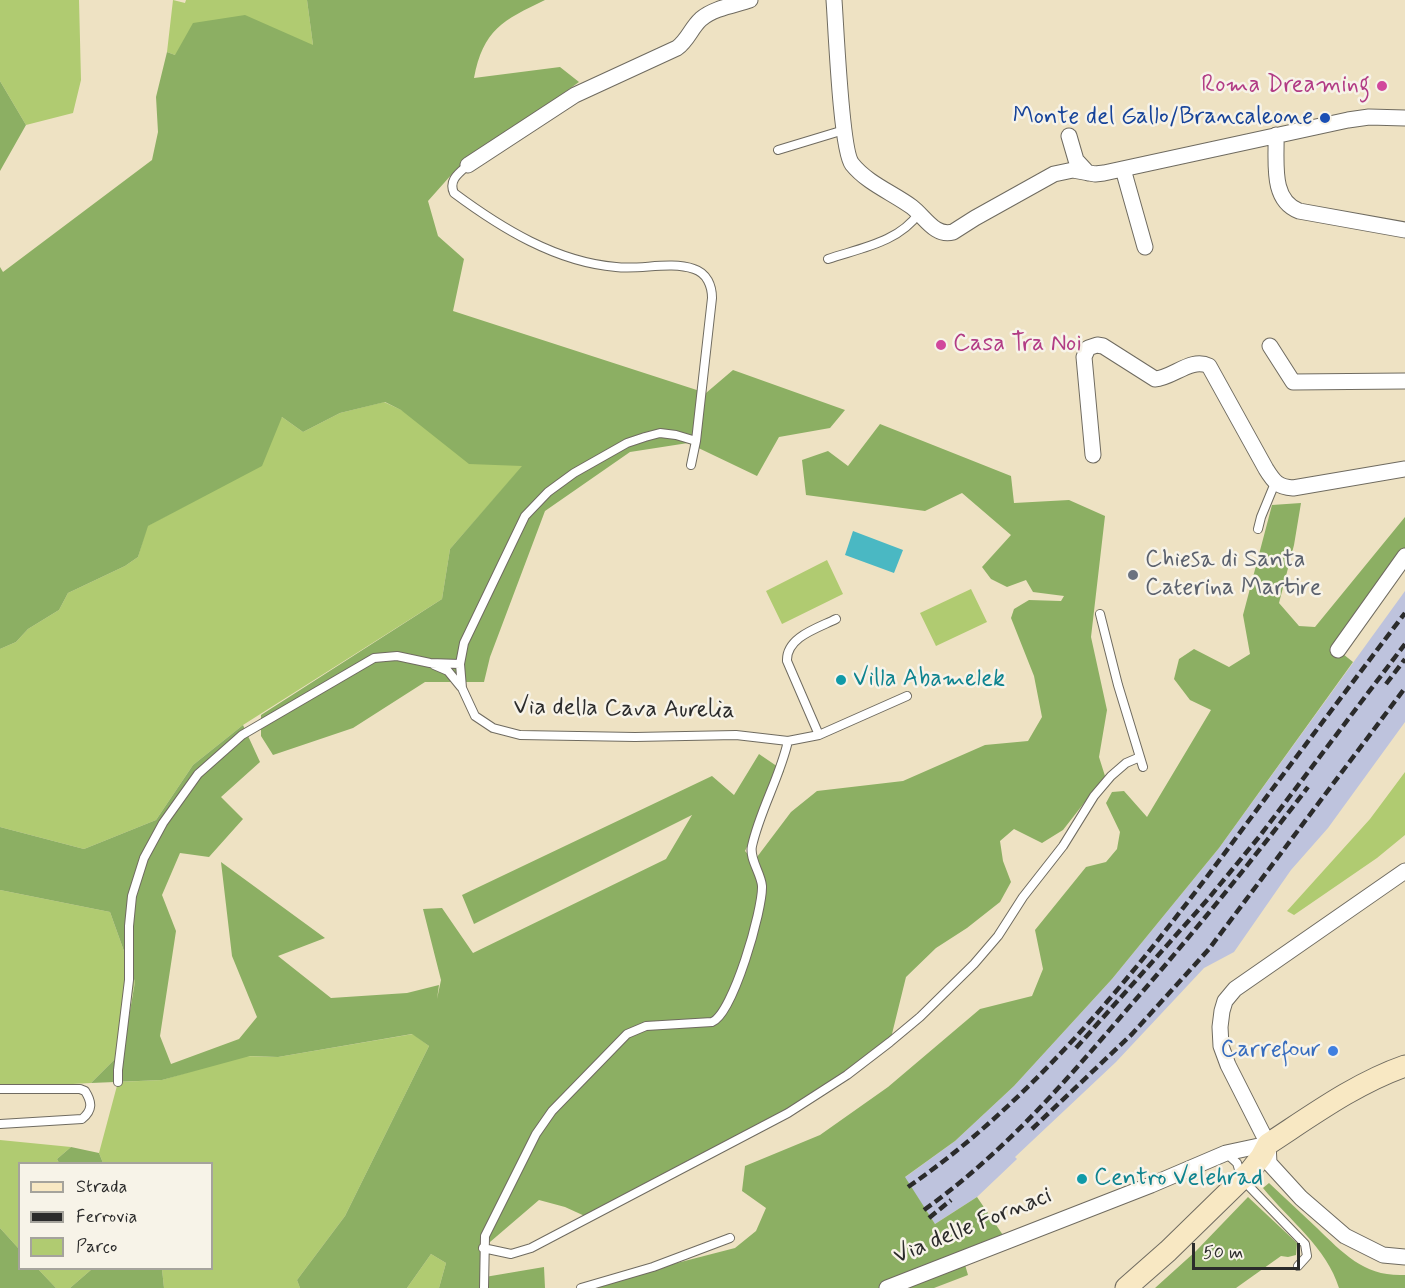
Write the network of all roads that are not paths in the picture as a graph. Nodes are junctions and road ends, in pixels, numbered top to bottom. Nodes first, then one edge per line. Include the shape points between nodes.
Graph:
1 (750, 0) edge
2 (834, 0) edge
3 (1405, 118) edge
4 (844, 130) junction
5 (1276, 135) junction
6 (1069, 136) dead end
7 (778, 150) dead end
8 (468, 165) joint
9 (1123, 169) junction
10 (1088, 173) junction
11 (919, 213) junction
12 (1405, 230) edge
13 (1145, 247) dead end
14 (828, 259) dead end
15 (1270, 346) dead end
16 (1405, 381) edge
17 (696, 441) junction
18 (1093, 454) dead end
19 (691, 465) dead end
20 (1405, 469) edge
21 (1275, 483) junction
22 (1258, 529) dead end
23 (1405, 555) edge
24 (1100, 614) dead end
25 (837, 619) dead end
26 (1338, 650) dead end
27 (430, 663) junction
28 (460, 663) junction
29 (462, 688) junction
30 (907, 696) dead end
31 (819, 735) junction
32 (788, 741) junction
33 (1140, 757) junction
34 (1143, 767) dead end
35 (1405, 871) edge
36 (1405, 1066) edge
37 (118, 1082) dead end
38 (0, 1089) edge
39 (0, 1124) edge
40 (1268, 1144) junction
41 (1226, 1153) junction
42 (1242, 1179) junction
43 (730, 1238) dead end
44 (483, 1248) junction
45 (1405, 1257) edge
46 (1298, 1266) dead end
47 (484, 1288) edge
48 (581, 1288) edge
49 (887, 1288) edge
50 (1126, 1288) edge

1 - 8 street via 712,12 676,48 575,95
2 - 4 street
3 - 5 street via 1355,119
4 - 7 lane
4 - 11 street via 853,165
5 - 9 street
5 - 12 street via 1279,192 1288,205 1299,211
6 - 10 street via 1076,160
8 - 17 lane via 453,181 453,193 543,247 602,266 679,267 704,275 712,298
9 - 10 street
9 - 13 street
10 - 11 street via 1068,170 1049,176 953,232 937,231
11 - 14 lane via 895,236
15 - 16 street via 1293,382
17 - 19 lane
17 - 28 lane, Via della Cava Aurelia via 660,434 636,440 574,473 548,492 525,516 464,643
18 - 21 street via 1084,357 1088,348 1097,345 1155,379 1197,363 1209,366
20 - 21 street via 1293,488
21 - 22 lane
23 - 26 street
24 - 33 lane
25 - 31 lane via 803,636 786,652
27 - 28 lane
27 - 29 lane via 448,671
27 - 37 lane via 397,656 374,658 242,735 184,791 144,858 132,896 129,980
28 - 29 lane, Via della Cava Aurelia
29 - 32 lane, Via della Cava Aurelia via 475,716 493,728 520,735 735,735
30 - 31 lane, Via della Cava Aurelia
31 - 32 lane, Via della Cava Aurelia
32 - 44 lane via 752,848 762,886 753,933 723,1013 712,1022 640,1028 619,1040 540,1126 493,1218
33 - 34 lane
33 - 44 lane via 1126,763 1094,796 1063,846 974,964 920,1017 847,1075 788,1113 531,1248 511,1254
35 - 40 street via 1252,976 1226,1001 1220,1019 1221,1046
36 - 40 street, Via delle Fornaci via 1347,1094
38 - 39 lane via 76,1088 85,1091 91,1105 82,1119
40 - 41 street, Via delle Fornaci
40 - 42 street
40 - 45 street via 1269,1163 1301,1198 1345,1236 1383,1255
41 - 42 lane via 1237,1163
41 - 49 street, Via delle Fornaci
42 - 46 lane via 1305,1244 1307,1256
42 - 50 street
43 - 48 lane via 645,1270
44 - 47 lane

